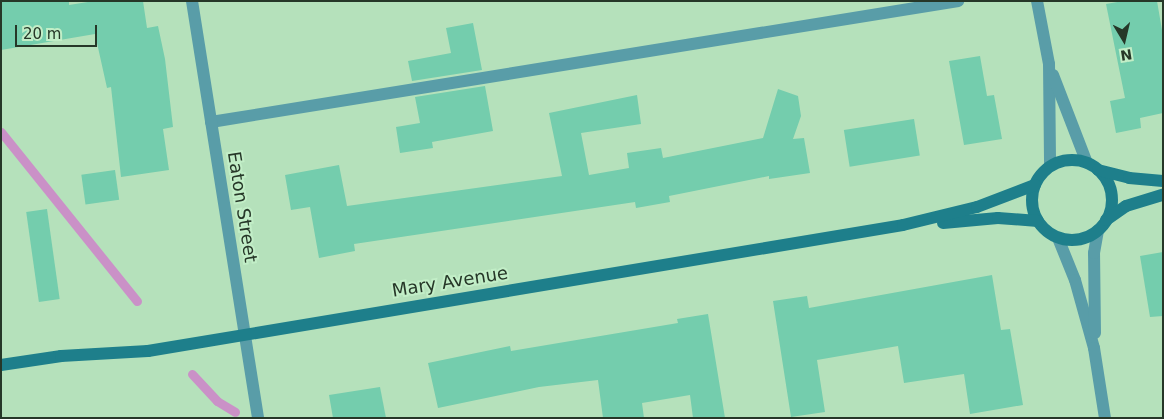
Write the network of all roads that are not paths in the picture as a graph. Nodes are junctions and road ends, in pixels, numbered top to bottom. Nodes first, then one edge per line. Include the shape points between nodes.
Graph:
1 (192, 1) edge
2 (958, 1) edge
3 (1037, 1) edge
4 (1049, 64) junction
5 (211, 122) junction
6 (1050, 166) junction
7 (1092, 166) junction
8 (1163, 181) edge
9 (1034, 185) junction
10 (1163, 195) edge
11 (1106, 220) junction
12 (1038, 221) junction
13 (903, 225) junction
14 (1098, 230) junction
15 (1058, 238) junction
16 (246, 334) junction
17 (1094, 348) junction
18 (1, 365) edge
19 (258, 418) edge
20 (1105, 418) edge

1 - 5 street, Eaton Street
2 - 5 street
3 - 4 street
4 - 6 street
4 - 7 street
5 - 16 street, Eaton Street
6 - 7 street via 1075,160
6 - 9 street
7 - 8 street via 1129,178
7 - 11 street via 1111,193 1111,207
9 - 12 street via 1033,210
9 - 13 street, Mary Avenue via 977,207
10 - 11 street via 1126,206
11 - 14 street
12 - 13 street, Mary Avenue via 998,218
12 - 15 street
13 - 16 street, Mary Avenue
14 - 15 street via 1072,240
14 - 17 street via 1094,261
15 - 17 street via 1075,280
16 - 18 street, Mary Avenue via 148,351 61,356
16 - 19 street, Eaton Street
17 - 20 street

